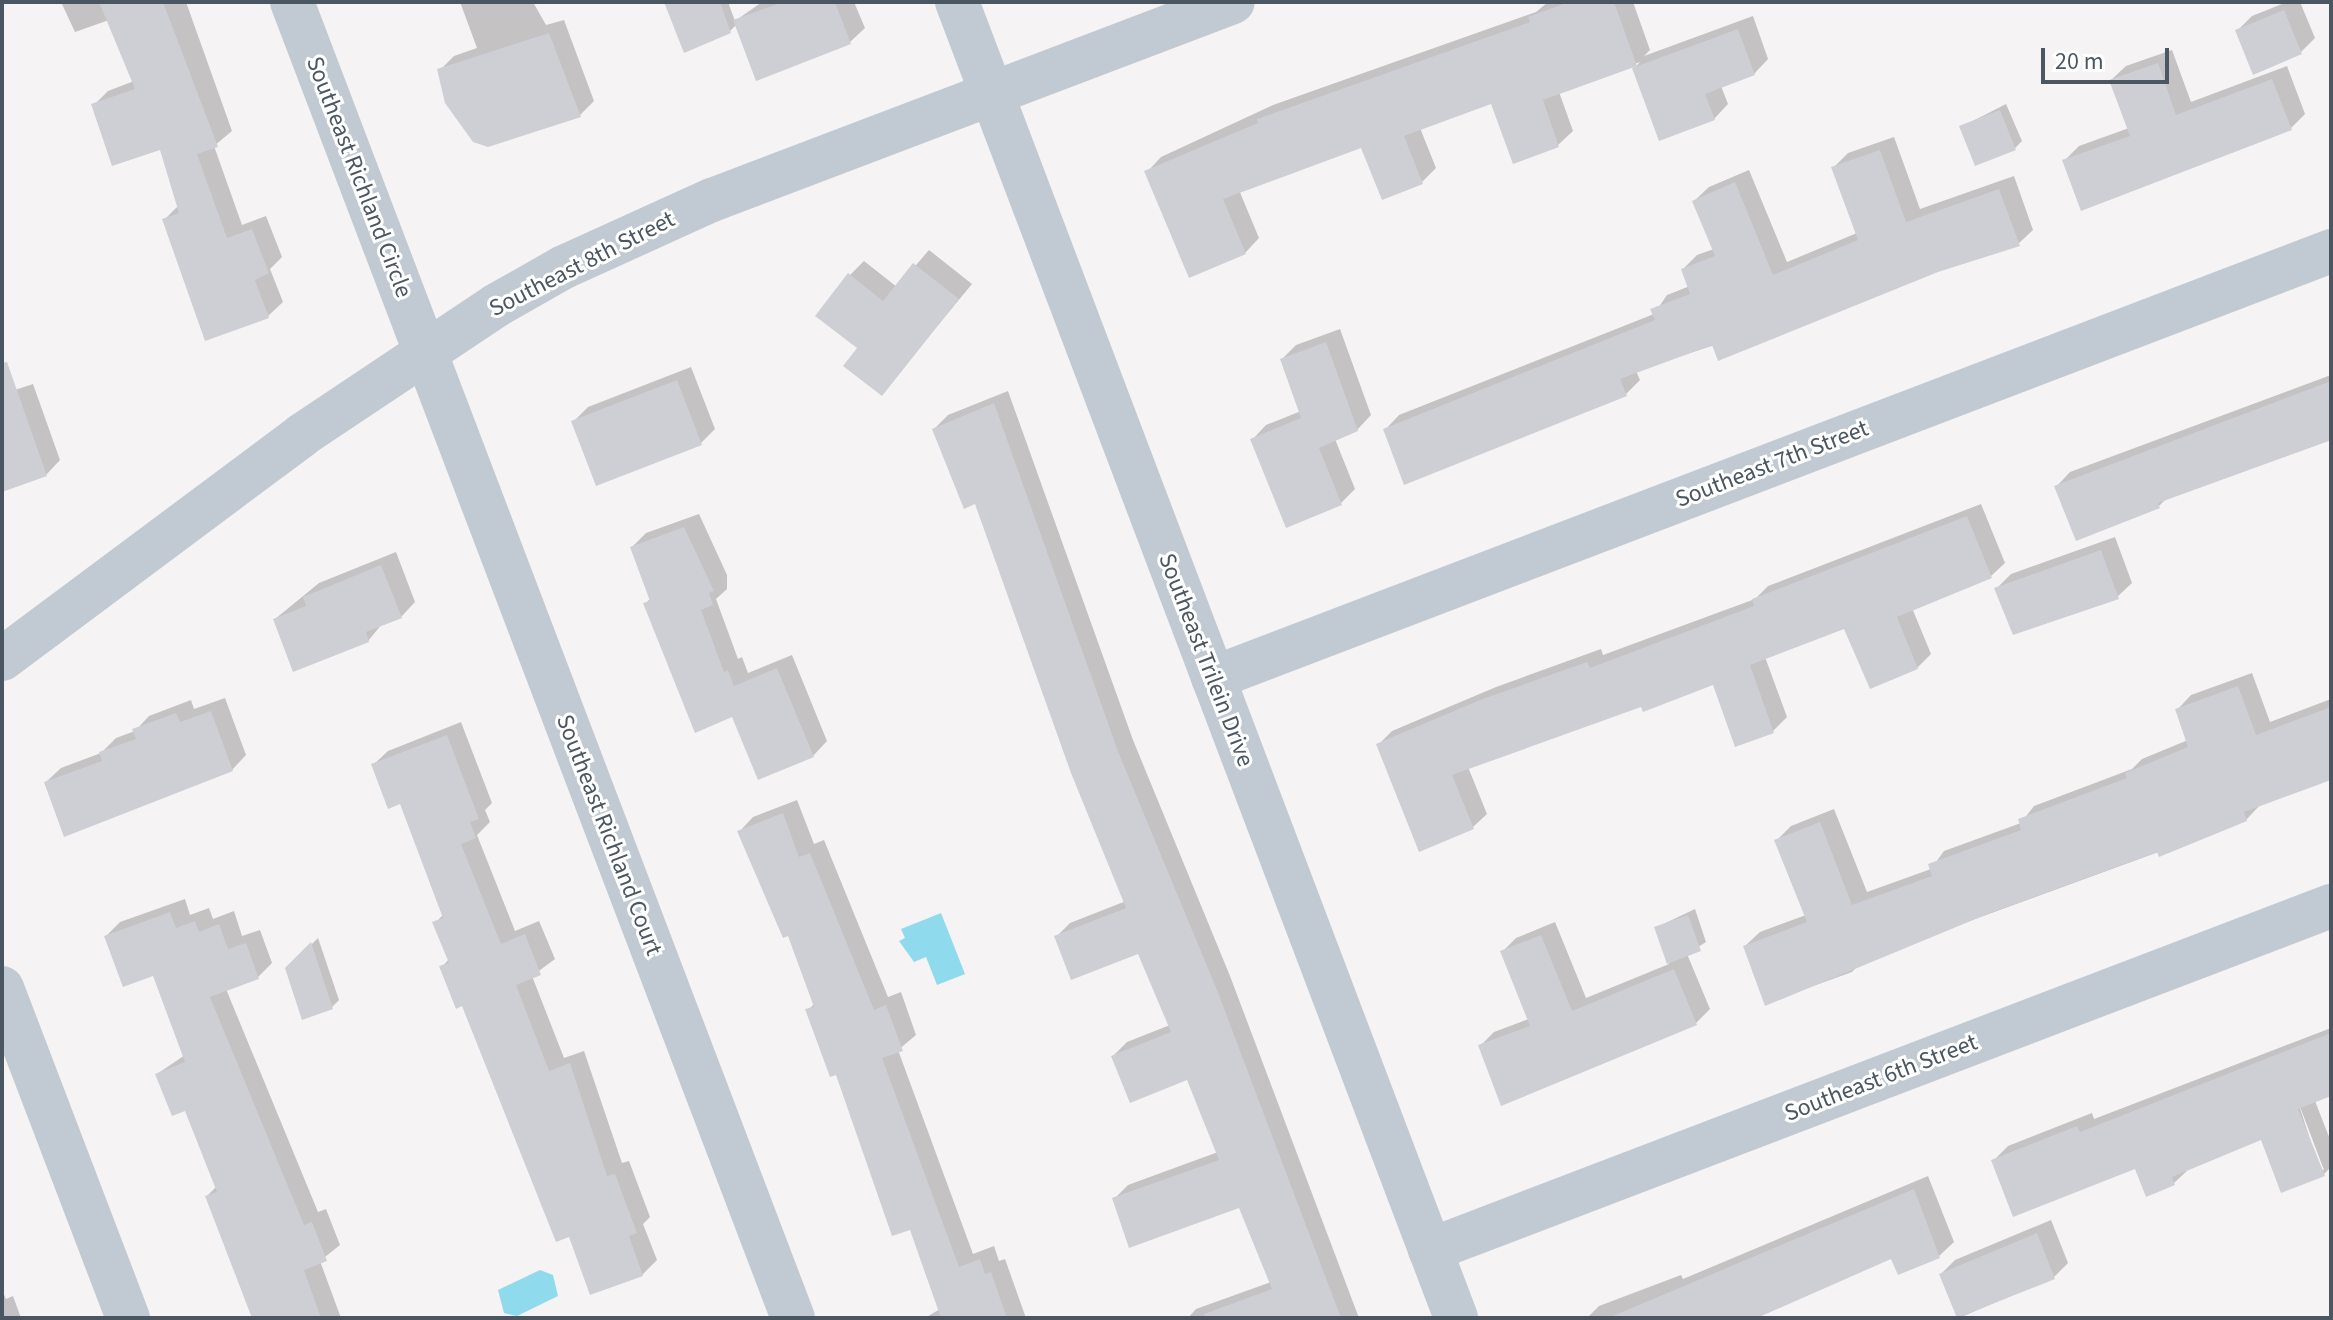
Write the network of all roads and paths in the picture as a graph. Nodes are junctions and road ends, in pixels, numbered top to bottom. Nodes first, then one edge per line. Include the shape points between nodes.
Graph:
1 (292, 2) edge
2 (957, 2) edge
3 (1233, 2) edge
4 (992, 95) junction
5 (2331, 251) edge
6 (425, 352) junction
7 (2, 659) edge
8 (1213, 678) junction
9 (2331, 906) edge
10 (2, 988) edge
11 (1430, 1250) junction
12 (128, 1318) edge
13 (793, 1318) edge
14 (1456, 1318) edge

1 - 6 street, Southeast Richland Circle
2 - 4 street, Southeast Trilein Drive
3 - 4 street, Southeast 8th Street
4 - 6 street, Southeast 8th Street via 638,231 537,282
4 - 8 street, Southeast Trilein Drive
5 - 8 street, Southeast 7th Street
6 - 7 street, Southeast 8th Street via 302,435
6 - 13 street, Southeast Richland Court
8 - 11 street, Southeast Trilein Drive
9 - 11 street, Southeast 6th Street
10 - 12 street
11 - 14 street, Southeast Trilein Drive

